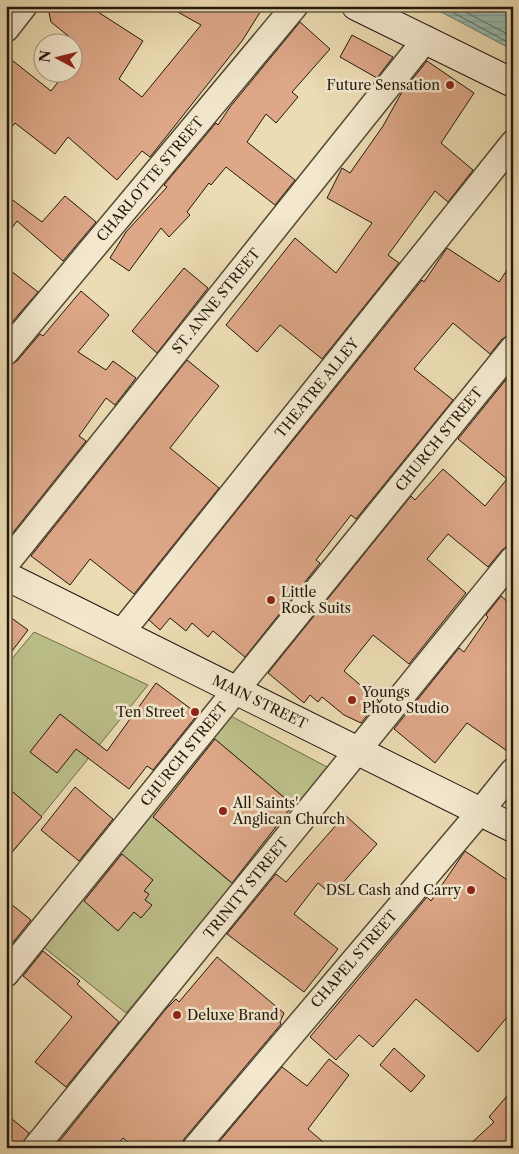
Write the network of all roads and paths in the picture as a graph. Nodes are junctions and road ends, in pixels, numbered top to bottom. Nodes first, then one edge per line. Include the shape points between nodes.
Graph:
1 (24, 6) edge
2 (294, 6) edge
3 (356, 6) edge
4 (6, 29) edge
5 (426, 39) junction
6 (513, 83) edge
7 (513, 143) edge
8 (513, 348) edge
9 (6, 352) edge
10 (513, 559) edge
11 (6, 564) edge
12 (6, 576) edge
13 (121, 633) junction
14 (236, 690) junction
15 (357, 750) junction
16 (513, 771) edge
17 (480, 812) junction
18 (513, 828) edge
19 (6, 974) edge
20 (35, 1148) edge
21 (196, 1148) edge

1 - 4 street
2 - 9 street, CHARLOTTE STREET
3 - 5 street
5 - 6 street
5 - 11 street, ST. ANNE STREET
7 - 13 street, THEATRE ALLEY
8 - 14 street, CHURCH STREET
10 - 15 street, TRINITY STREET
12 - 13 street, MAIN STREET
13 - 14 street, MAIN STREET
14 - 15 street, MAIN STREET
14 - 19 street, CHURCH STREET
15 - 17 street, MAIN STREET
15 - 20 street, TRINITY STREET
16 - 17 street, CHAPEL STREET
17 - 18 street, MAIN STREET
17 - 21 street, CHAPEL STREET

